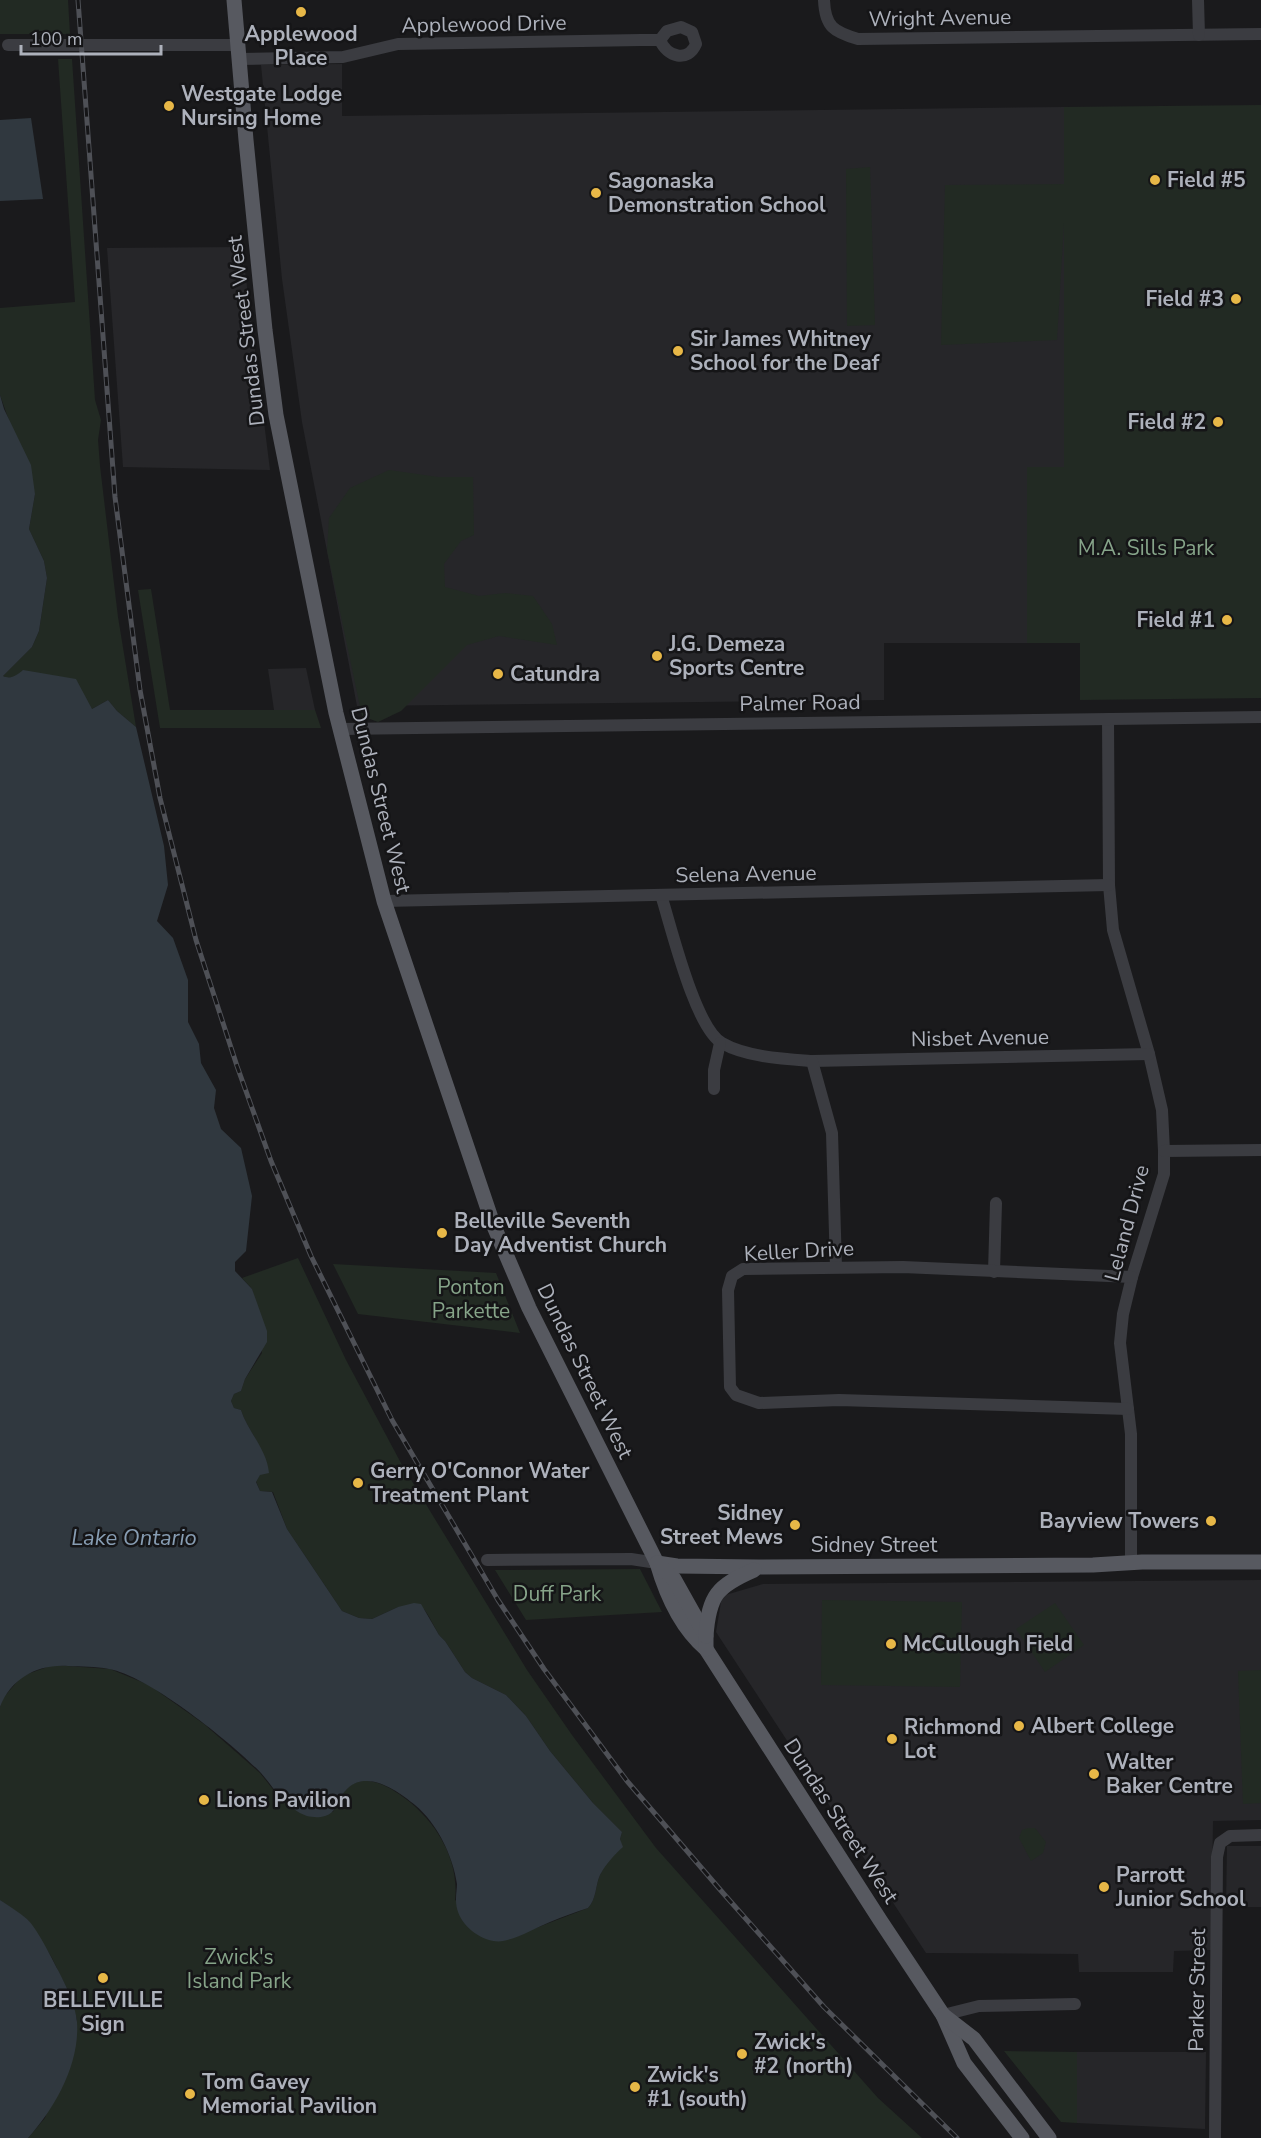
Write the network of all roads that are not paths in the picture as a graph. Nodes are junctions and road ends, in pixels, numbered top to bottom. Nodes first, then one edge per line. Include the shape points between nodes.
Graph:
1 (234, 0) edge
2 (824, 0) edge
3 (1198, 0) edge
4 (1261, 34) edge
5 (1199, 35) junction
6 (660, 40) dead end
7 (8, 45) dead end
8 (237, 52) junction
9 (1261, 717) edge
10 (1108, 719) junction
11 (340, 729) junction
12 (1109, 885) junction
13 (661, 895) junction
14 (384, 901) junction
15 (720, 1043) junction
16 (1149, 1054) junction
17 (812, 1061) junction
18 (714, 1089) dead end
19 (1261, 1150) edge
20 (1164, 1151) junction
21 (996, 1203) dead end
22 (836, 1267) junction
23 (994, 1272) junction
24 (1132, 1277) junction
25 (1128, 1409) junction
26 (487, 1560) dead end
27 (1131, 1562) junction
28 (657, 1563) junction
29 (1261, 1563) edge
30 (759, 1567) junction
31 (706, 1643) junction
32 (1261, 1835) edge
33 (1075, 2004) dead end
34 (943, 2015) junction
35 (1038, 2130) edge
36 (1015, 2136) edge
37 (1215, 2138) edge

1 - 8 main road, Dundas Street West
2 - 5 street, Wright Avenue via 825,16 837,32 858,39
3 - 5 street
4 - 5 street, Wright Avenue
6 - 8 street, Applewood Drive via 398,44 343,57
7 - 8 street, Applewood Drive
8 - 11 main road, Dundas Street West via 276,415
9 - 10 street, Palmer Road
10 - 11 street, Palmer Road
10 - 12 street, Leland Drive
11 - 14 main road, Dundas Street West
12 - 13 street, Selena Avenue
12 - 16 street, Leland Drive via 1113,930
13 - 14 street, Selena Avenue
13 - 15 street via 691,991 704,1022
14 - 28 main road, Dundas Street West via 493,1224 529,1308
15 - 17 street, Nisbet Avenue via 751,1053
15 - 18 street
16 - 17 street, Nisbet Avenue
16 - 20 street, Leland Drive via 1162,1110
17 - 22 street via 832,1133
19 - 20 street
20 - 24 street, Leland Drive via 1164,1174
21 - 23 street
22 - 23 street, Keller Drive
22 - 25 street, Keller Drive via 743,1269 732,1276 728,1290 730,1387 736,1395 759,1403 839,1400
23 - 24 street, Keller Drive
24 - 25 street, Leland Drive via 1120,1343
25 - 27 street, Leland Drive
26 - 28 street, Sidney Street via 631,1559
27 - 29 main road, Sidney Street
27 - 30 main road, Sidney Street
28 - 30 main road, Sidney Street
28 - 31 main road, Dundas Street West via 674,1579
30 - 31 main road via 734,1578 712,1600
31 - 34 main road, Dundas Street West
32 - 37 street, Parker Street via 1230,1836 1220,1843
33 - 34 street via 979,2006
34 - 35 main road, Dundas Street West via 974,2039
34 - 36 main road, Dundas Street West via 964,2063
35 - 36 main road

